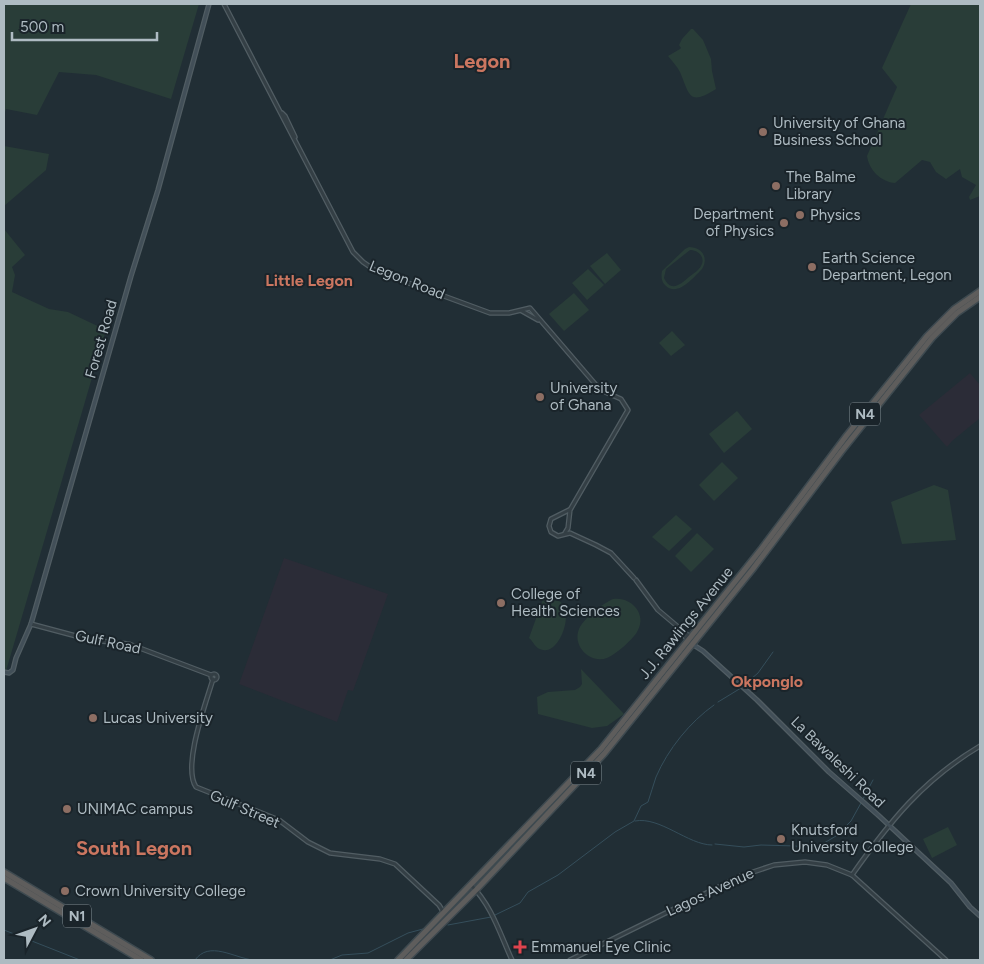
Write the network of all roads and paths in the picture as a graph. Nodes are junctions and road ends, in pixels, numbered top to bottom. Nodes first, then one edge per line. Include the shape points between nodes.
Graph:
1 (209, 4) edge
2 (224, 4) edge
3 (980, 291) edge
4 (980, 297) edge
5 (520, 310) junction
6 (541, 321) junction
7 (570, 510) junction
8 (559, 516) junction
9 (568, 522) junction
10 (568, 528) junction
11 (565, 533) junction
12 (573, 534) junction
13 (31, 624) junction
14 (692, 641) junction
15 (4, 672) edge
16 (212, 677) joint
17 (980, 746) edge
18 (888, 825) junction
19 (4, 872) edge
20 (852, 876) junction
21 (4, 878) edge
22 (473, 888) junction
23 (442, 910) junction
24 (980, 916) edge
25 (140, 960) edge
26 (151, 960) edge
27 (398, 960) edge
28 (406, 960) edge
29 (512, 960) edge
30 (570, 960) edge
31 (946, 960) edge

1 - 13 main road, Forest Road via 156,198
2 - 5 street, Legon Road via 285,116 344,238 362,262 376,271 490,313
3 - 14 highway, J.J. Rawlings Avenue / N4 via 927,336
4 - 14 highway, J.J. Rawlings Avenue / N4 via 932,338 846,444 757,563
5 - 6 street
5 - 6 street, Legon Road via 530,308
6 - 7 street via 596,385 621,399 628,410
7 - 8 street
7 - 9 street
8 - 9 street
8 - 11 street via 551,520 549,529 556,535
9 - 10 street
10 - 11 street
10 - 12 street
11 - 12 street
12 - 14 street via 611,553 658,610
13 - 15 main road, Forest Road via 12,670
13 - 16 street, Gulf Road via 90,640 129,644
14 - 18 main road, La Bawaleshi Road
14 - 22 highway, J.J. Rawlings Avenue / N4 via 604,754
16 - 23 street, Gulf Street via 192,758 196,788 279,820 308,842 330,853 395,864
17 - 18 street via 937,774
18 - 20 street
18 - 24 main road, La Bawaleshi Road via 951,883
19 - 26 highway, N1
20 - 30 street, Lagos Avenue via 816,863 774,865 741,876
20 - 31 street, Lagos Avenue
21 - 25 highway, N1
22 - 23 highway, J.J. Rawlings Avenue / N4
22 - 28 highway, J.J. Rawlings Avenue / N4
22 - 29 street via 493,917
23 - 27 highway, J.J. Rawlings Avenue / N4

